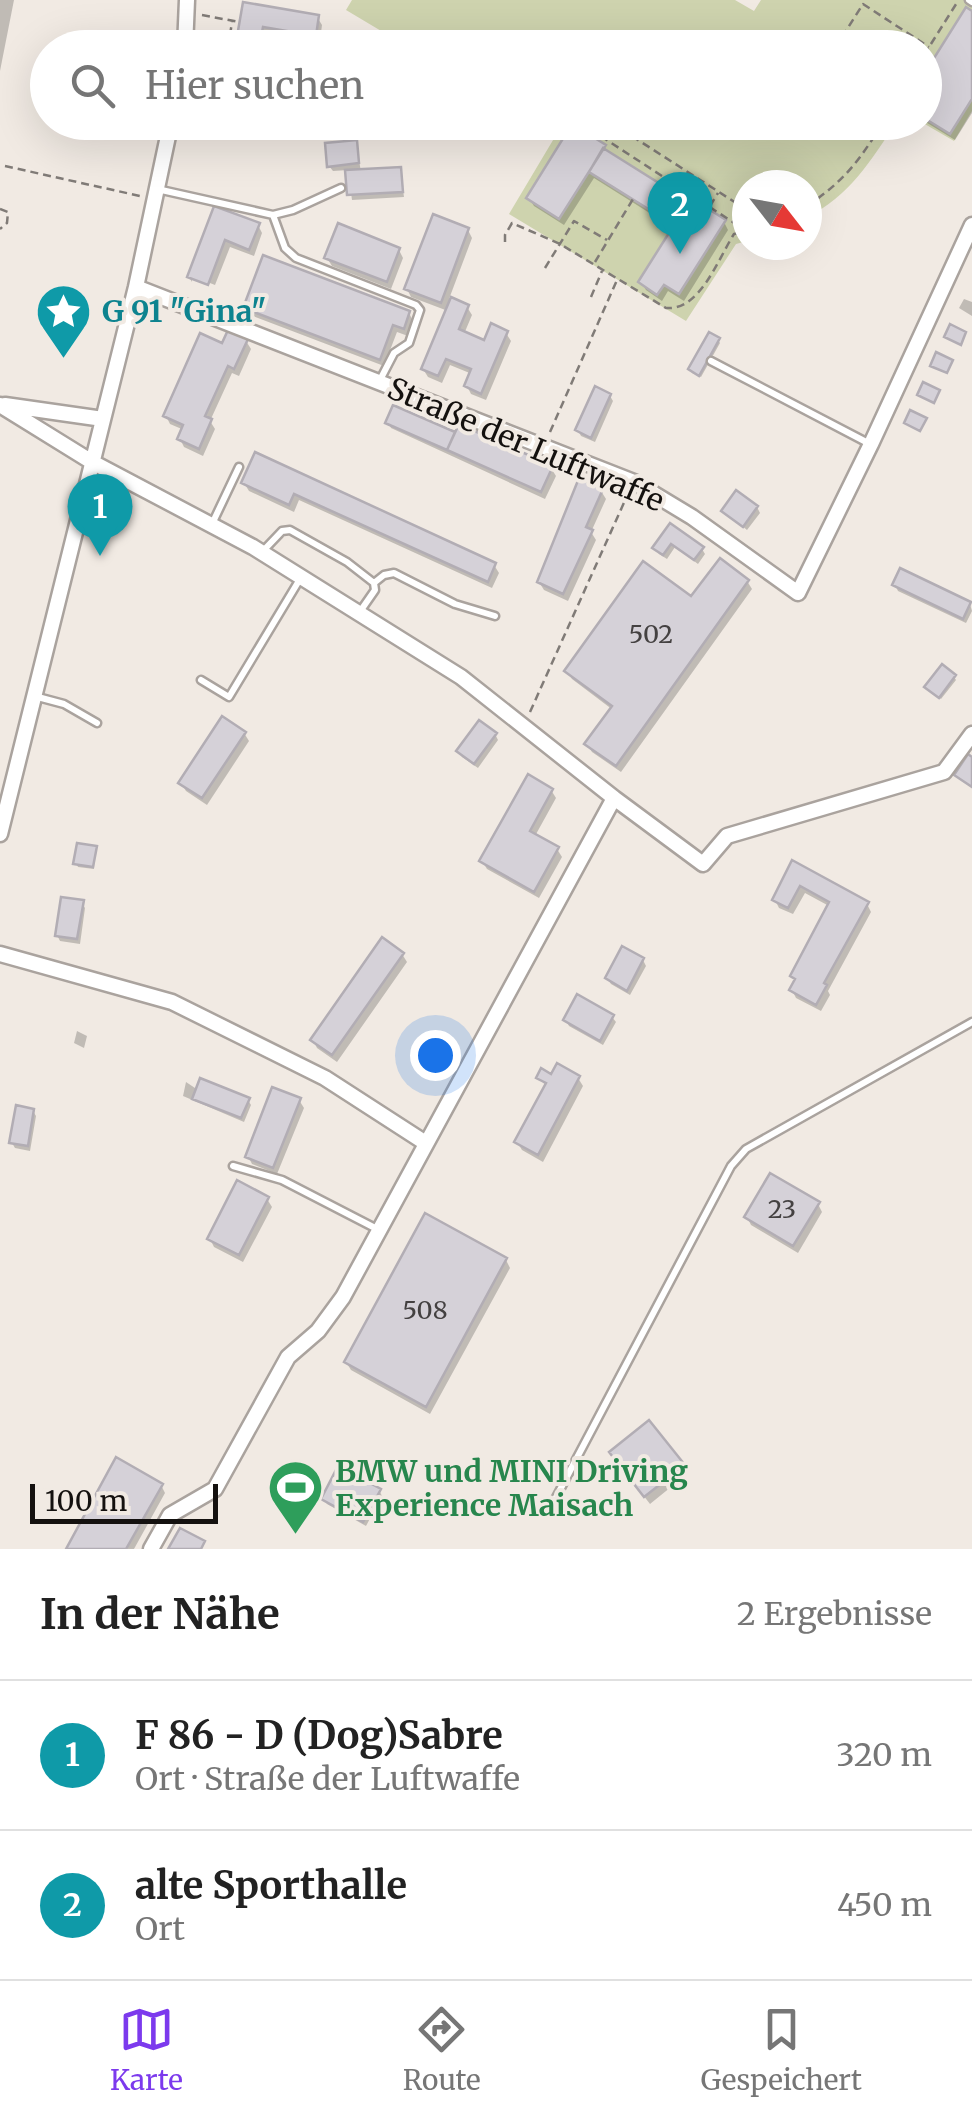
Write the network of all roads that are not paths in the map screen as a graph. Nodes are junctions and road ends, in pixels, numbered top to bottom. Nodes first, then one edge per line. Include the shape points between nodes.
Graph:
1 (167, 140) edge
2 (341, 188) dead end
3 (156, 194) junction
4 (273, 214) junction
5 (972, 225) edge
6 (136, 287) junction
7 (711, 362) dead end
8 (378, 382) junction
9 (0, 404) edge
10 (103, 419) junction
11 (871, 444) junction
12 (92, 462) junction
13 (239, 467) dead end
14 (212, 525) junction
15 (262, 553) junction
16 (300, 579) junction
17 (374, 583) junction
18 (358, 614) junction
19 (495, 616) dead end
20 (201, 680) dead end
21 (32, 696) junction
22 (97, 722) dead end
23 (972, 734) edge
24 (614, 798) junction
25 (0, 834) edge
26 (0, 954) edge
27 (972, 1022) edge
28 (424, 1142) junction
29 (233, 1166) dead end
30 (378, 1230) junction
31 (552, 1506) dead end
32 (151, 1549) edge

1 - 3 street
2 - 4 lane
3 - 4 lane
3 - 6 street
4 - 8 lane via 285,248 296,258 420,310 409,343 394,353
5 - 11 street, Straße der Luftwaffe
6 - 8 street, Straße der Luftwaffe
6 - 10 street
7 - 11 lane
8 - 11 street, Straße der Luftwaffe via 634,482 798,593
9 - 10 street
9 - 12 street
10 - 12 street
12 - 14 street
12 - 21 street
13 - 14 lane
14 - 15 street
15 - 16 street
15 - 17 lane via 290,530
16 - 18 street
16 - 20 lane via 229,697
17 - 18 lane
17 - 19 lane via 394,573 454,604
18 - 24 street via 462,677
21 - 22 lane
21 - 25 street
23 - 24 street via 944,772 727,836 703,864
24 - 28 street
26 - 28 street via 172,1002 325,1078
27 - 31 lane via 746,1149
28 - 30 street
29 - 30 lane via 282,1180
30 - 32 street via 342,1297 288,1358 215,1489 170,1515

